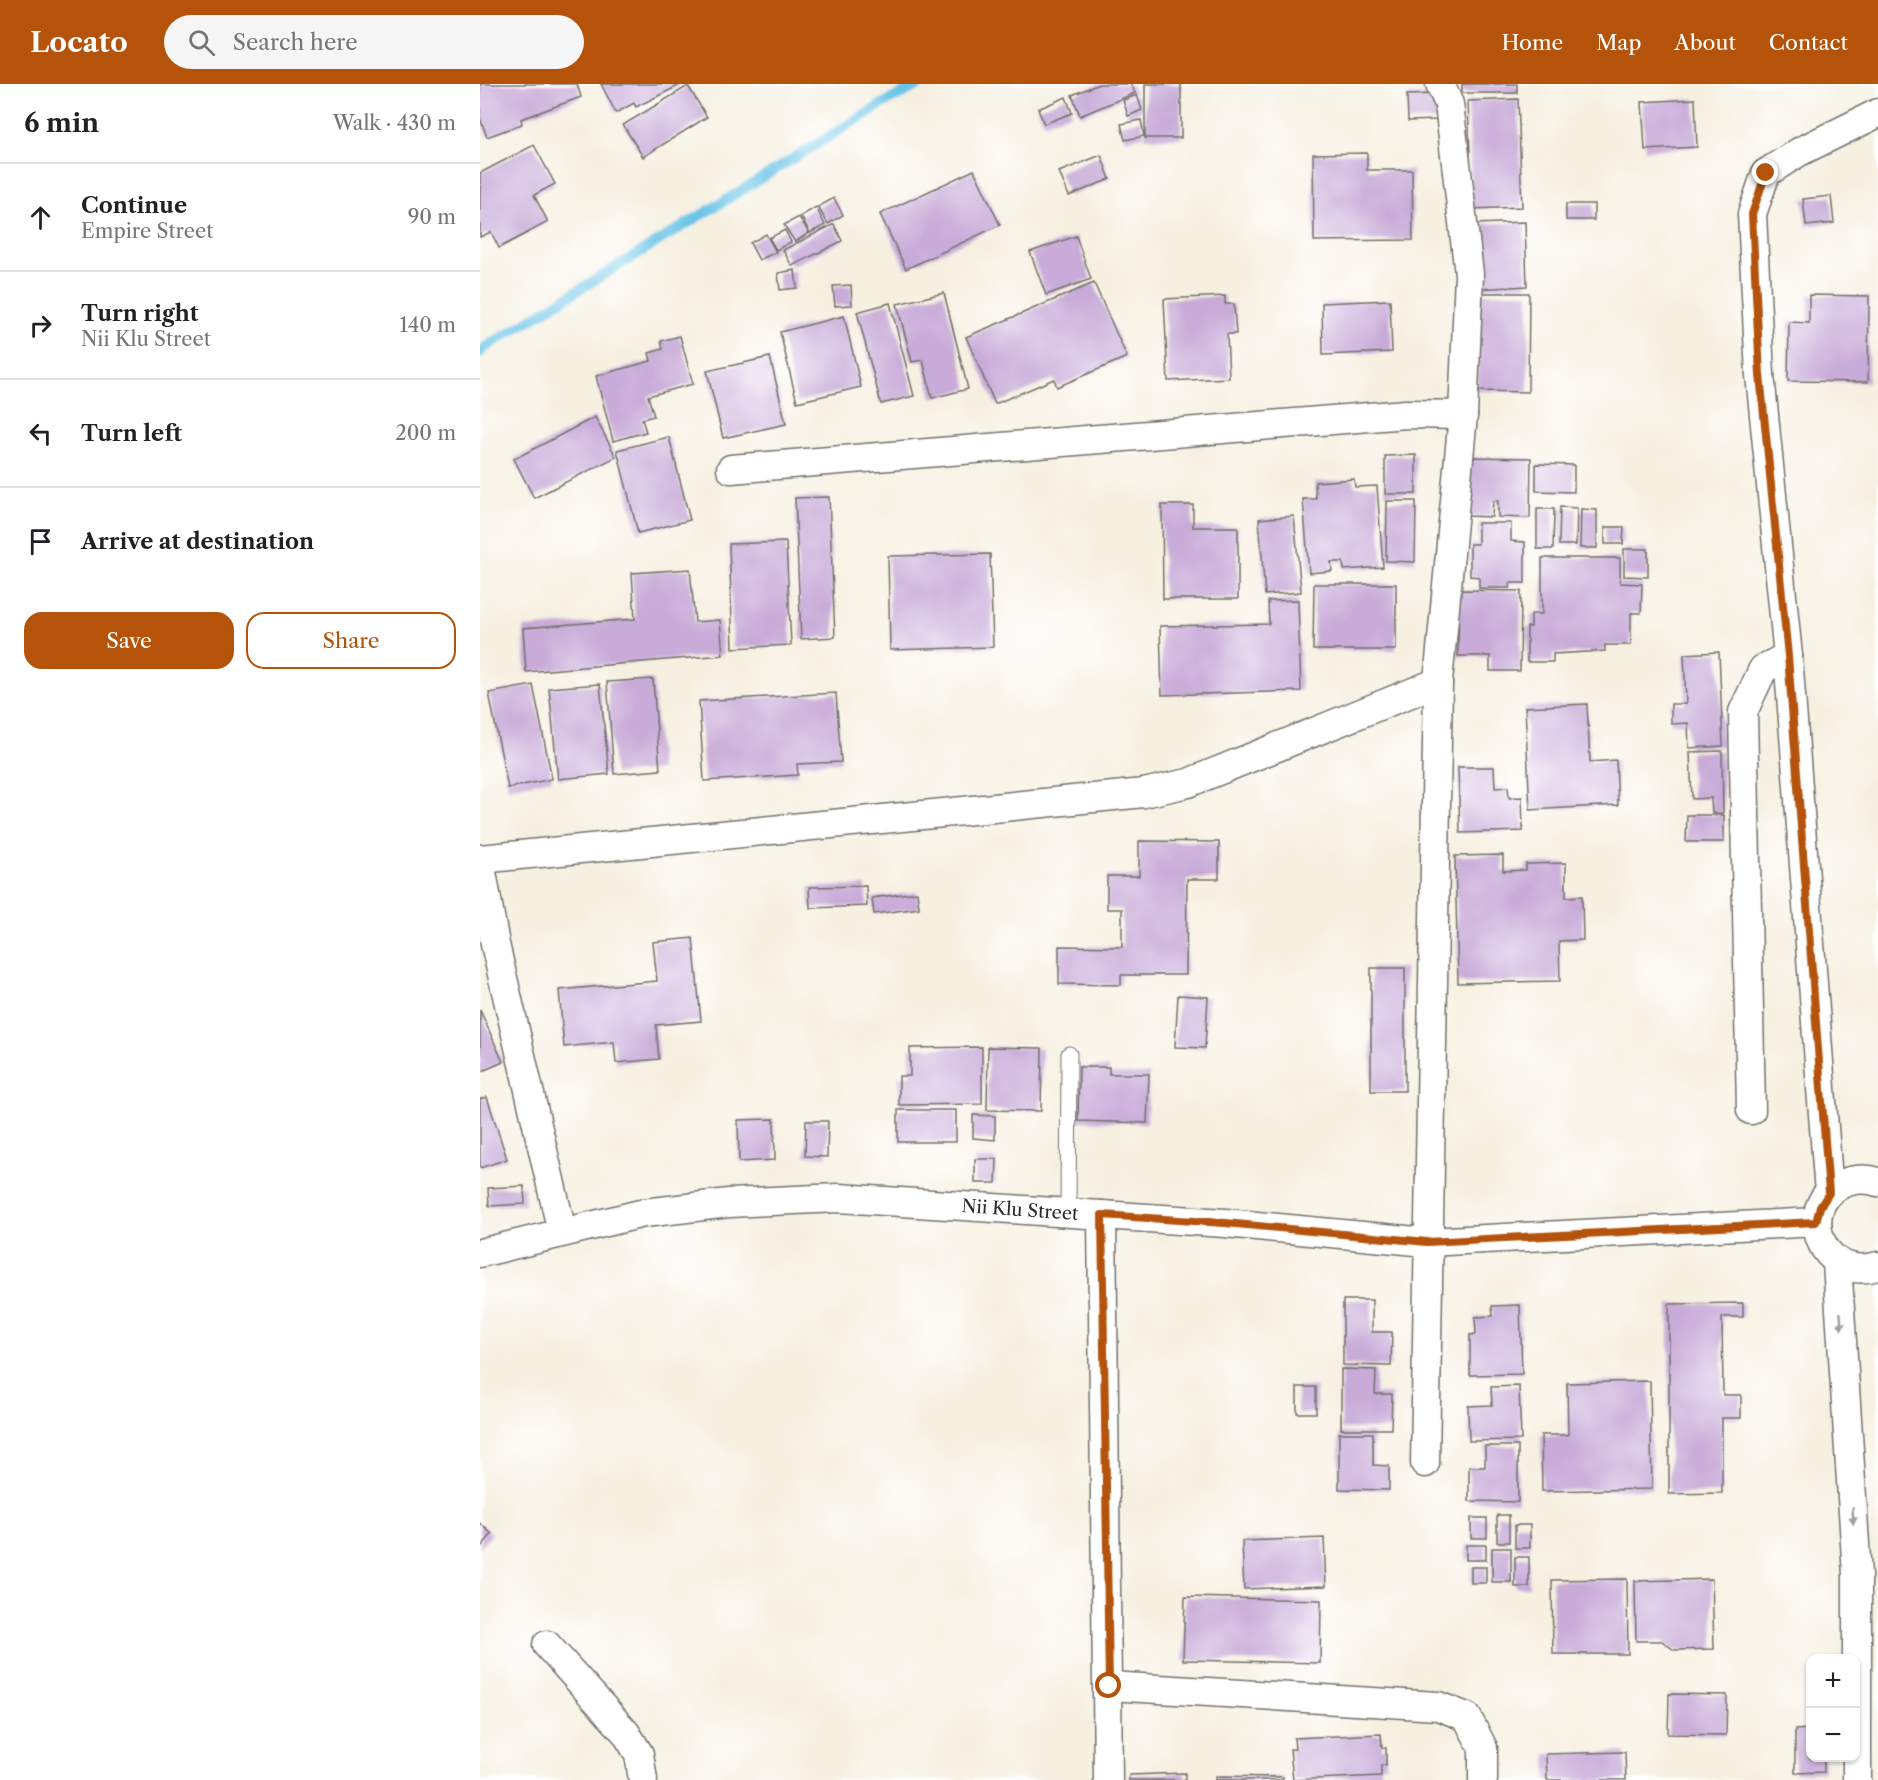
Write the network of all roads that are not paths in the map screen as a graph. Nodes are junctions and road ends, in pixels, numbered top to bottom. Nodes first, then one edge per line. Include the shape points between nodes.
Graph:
1 (1440, 84) edge
2 (1878, 113) edge
3 (1463, 415) junction
4 (731, 470) dead end
5 (1788, 656) junction
6 (1438, 682) junction
7 (480, 860) edge
8 (488, 947) edge
9 (1070, 1054) dead end
10 (1751, 1110) dead end
11 (1878, 1182) edge
12 (1829, 1193) junction
13 (1068, 1213) junction
14 (1102, 1215) junction
15 (1816, 1222) junction
16 (562, 1232) junction
17 (1427, 1242) junction
18 (480, 1252) edge
19 (1837, 1263) junction
20 (1878, 1266) edge
21 (1425, 1463) dead end
22 (547, 1645) dead end
23 (1109, 1686) junction
24 (643, 1780) edge
25 (1108, 1780) edge
26 (1483, 1780) edge
27 (1857, 1780) edge

1 - 3 street via 1449,104 1469,274
2 - 5 street via 1766,173 1752,214 1760,375
3 - 4 street via 1406,414
3 - 6 street
5 - 10 street via 1763,669 1743,712
5 - 12 street
6 - 7 street via 1188,783 1144,793
6 - 17 street
7 - 8 street
8 - 16 street
9 - 13 lane
11 - 12 street via 1857,1179
12 - 15 street
13 - 14 street, Nii Klu Street
13 - 16 street, Nii Klu Street via 839,1198 729,1203 665,1211
14 - 17 street, Nii Klu Street
14 - 23 street
15 - 17 street, Nii Klu Street
15 - 19 street via 1818,1237
16 - 18 street, Nii Klu Street
17 - 21 street
19 - 20 street via 1852,1268
19 -> 27 street via 1857,1575
22 - 24 street via 626,1733 639,1754
23 - 25 street
23 - 26 street via 1438,1706 1467,1717 1483,1748

